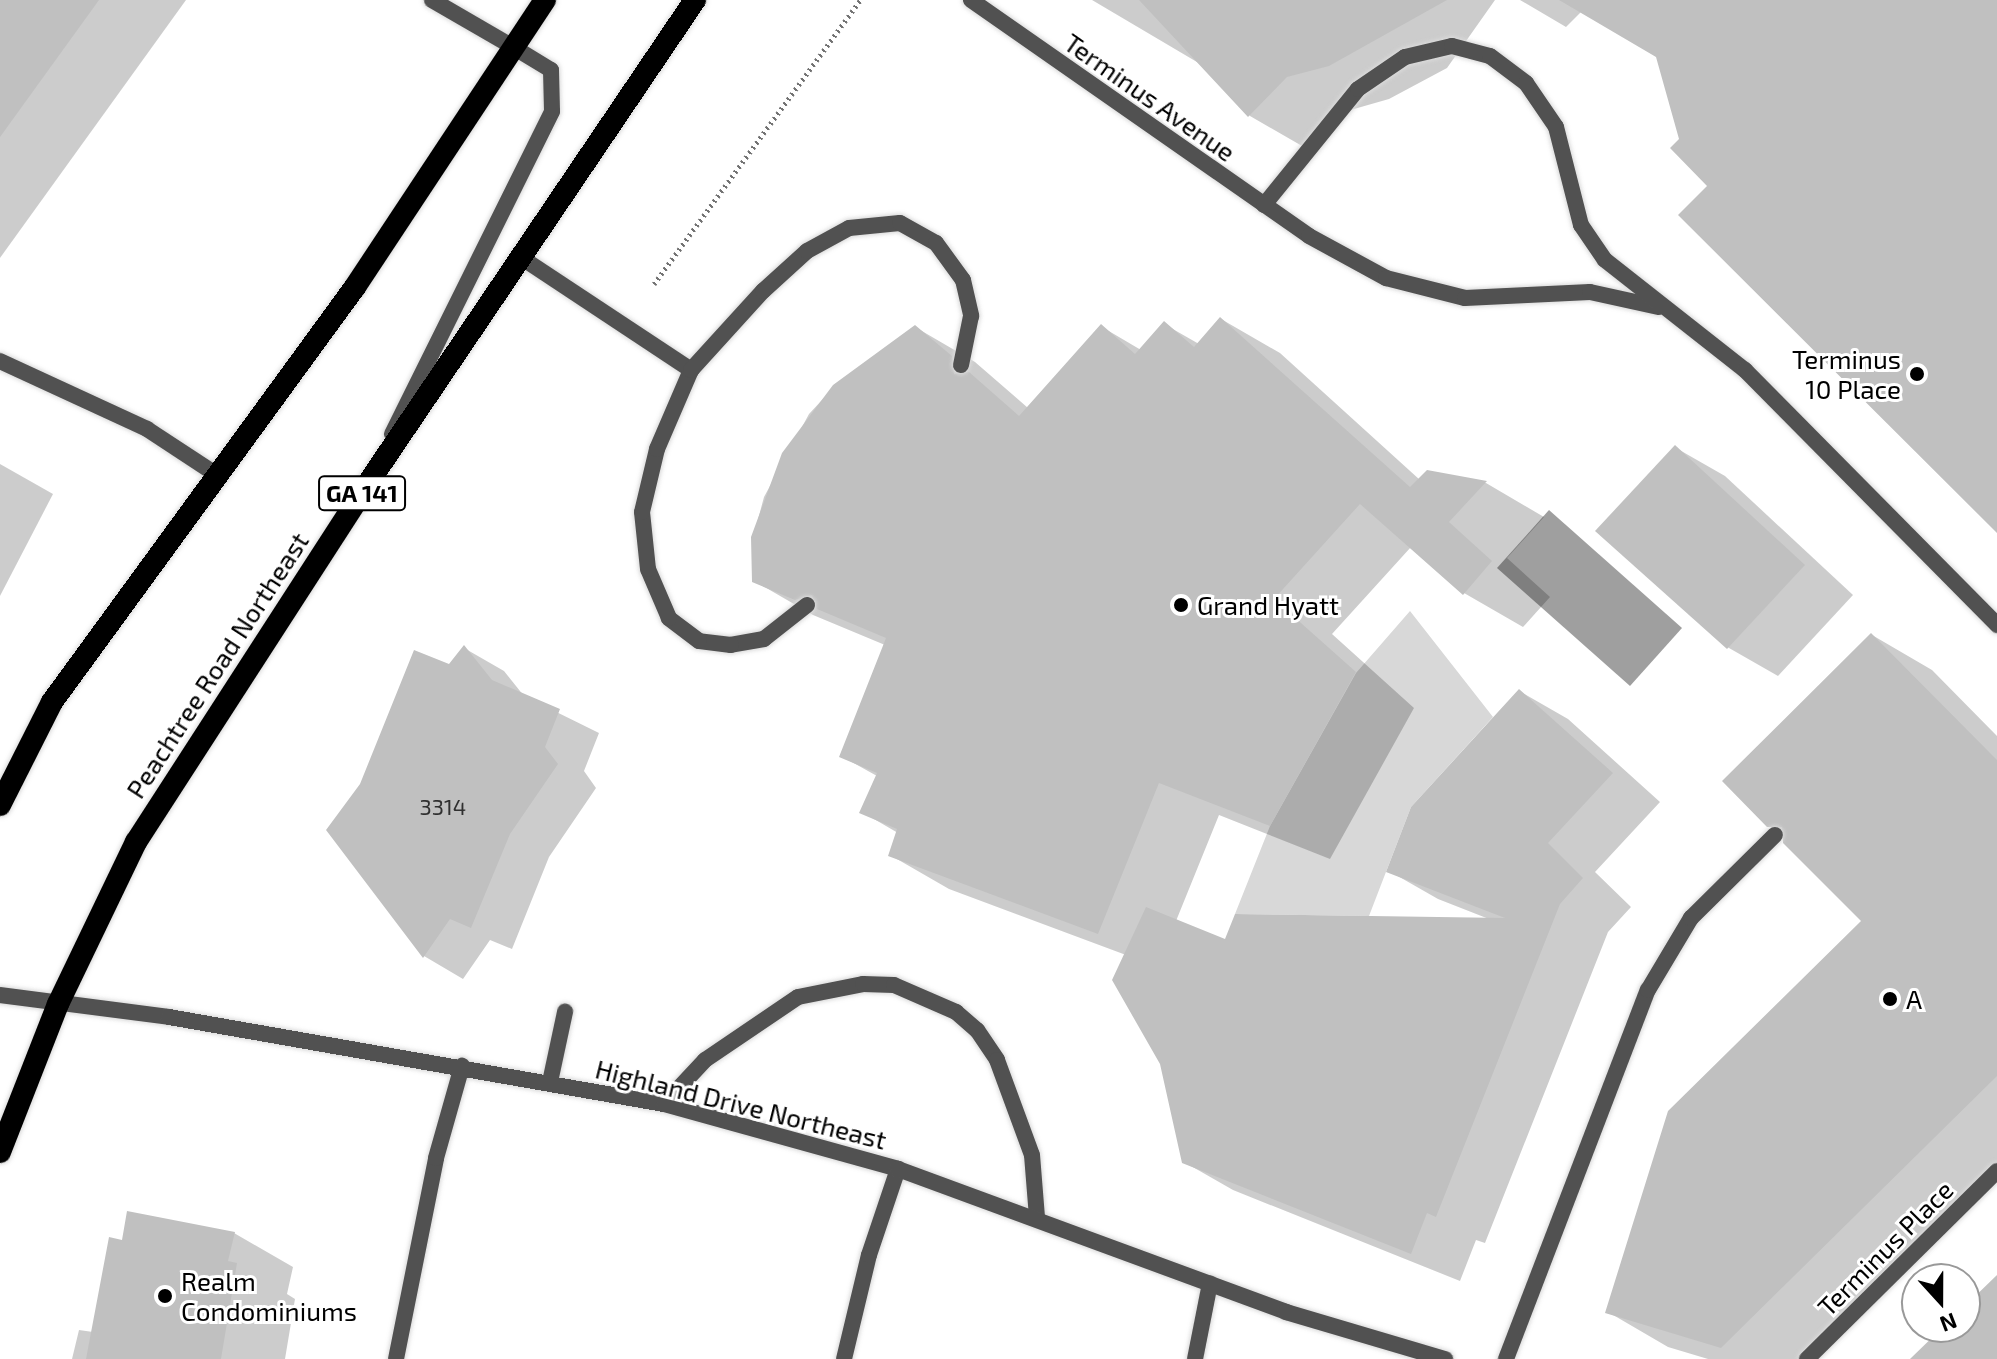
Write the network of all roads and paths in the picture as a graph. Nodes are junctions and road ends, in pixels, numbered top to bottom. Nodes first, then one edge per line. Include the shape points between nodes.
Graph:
1 (432, 0) edge
2 (545, 0) edge
3 (695, 0) edge
4 (860, 0) edge
5 (971, 0) edge
6 (513, 47) junction
7 (1264, 205) junction
8 (522, 258) junction
9 (654, 284) dead end
10 (1664, 308) junction
11 (0, 361) edge
12 (961, 365) dead end
13 (691, 370) junction
14 (217, 475) junction
15 (362, 492) junction
16 (807, 605) dead end
17 (1997, 625) edge
18 (0, 805) edge
19 (1775, 835) dead end
20 (0, 995) edge
21 (58, 1004) junction
22 (565, 1012) dead end
23 (462, 1066) junction
24 (550, 1082) junction
25 (664, 1104) junction
26 (0, 1152) edge
27 (898, 1169) junction
28 (1997, 1171) edge
29 (1037, 1217) junction
30 (1210, 1283) junction
31 (396, 1359) edge
32 (844, 1359) edge
33 (1195, 1359) edge
34 (1445, 1359) edge
35 (1506, 1359) edge
36 (1807, 1359) edge

1 - 6 street
2 - 6 highway
3 - 8 highway, Peachtree Road Northeast / GA 141
4 - 9 path
5 - 7 street, Terminus Avenue
6 - 14 highway via 355,287
6 - 15 street via 551,70 552,111
7 - 10 street, Terminus Avenue via 1386,278 1465,298 1590,292
7 - 10 street, Terminus Avenue via 1358,89 1405,57 1452,46 1490,56 1526,83 1556,127 1581,225 1605,260
8 - 13 street
8 - 15 highway, Peachtree Road Northeast / GA 141
10 - 17 street, Terminus Avenue via 1745,370
11 - 14 street via 147,429
12 - 13 street via 971,316 963,280 936,243 900,223 849,228 807,251
13 - 16 street via 657,449 642,512 648,569 669,618 699,641 731,645 764,639
14 - 18 highway via 52,702
15 - 21 highway, Peachtree Road Northeast / GA 141 via 136,842
19 - 35 street via 1691,918 1648,990
20 - 21 street, Highland Drive Northeast
21 - 23 street, Highland Drive Northeast
21 - 26 highway, Peachtree Road Northeast / GA 141
22 - 24 street
23 - 24 street, Highland Drive Northeast
23 - 31 street via 436,1158
24 - 25 street, Highland Drive Northeast
25 - 27 street, Highland Drive Northeast
25 - 29 street via 705,1060 798,997 863,984 894,985 956,1012 977,1030 997,1060 1032,1155
27 - 29 street, Highland Drive Northeast
27 - 32 street via 869,1255
28 - 36 street, Terminus Place
29 - 30 street, Highland Drive Northeast
30 - 33 street
30 - 34 street, Highland Drive Northeast via 1286,1312

